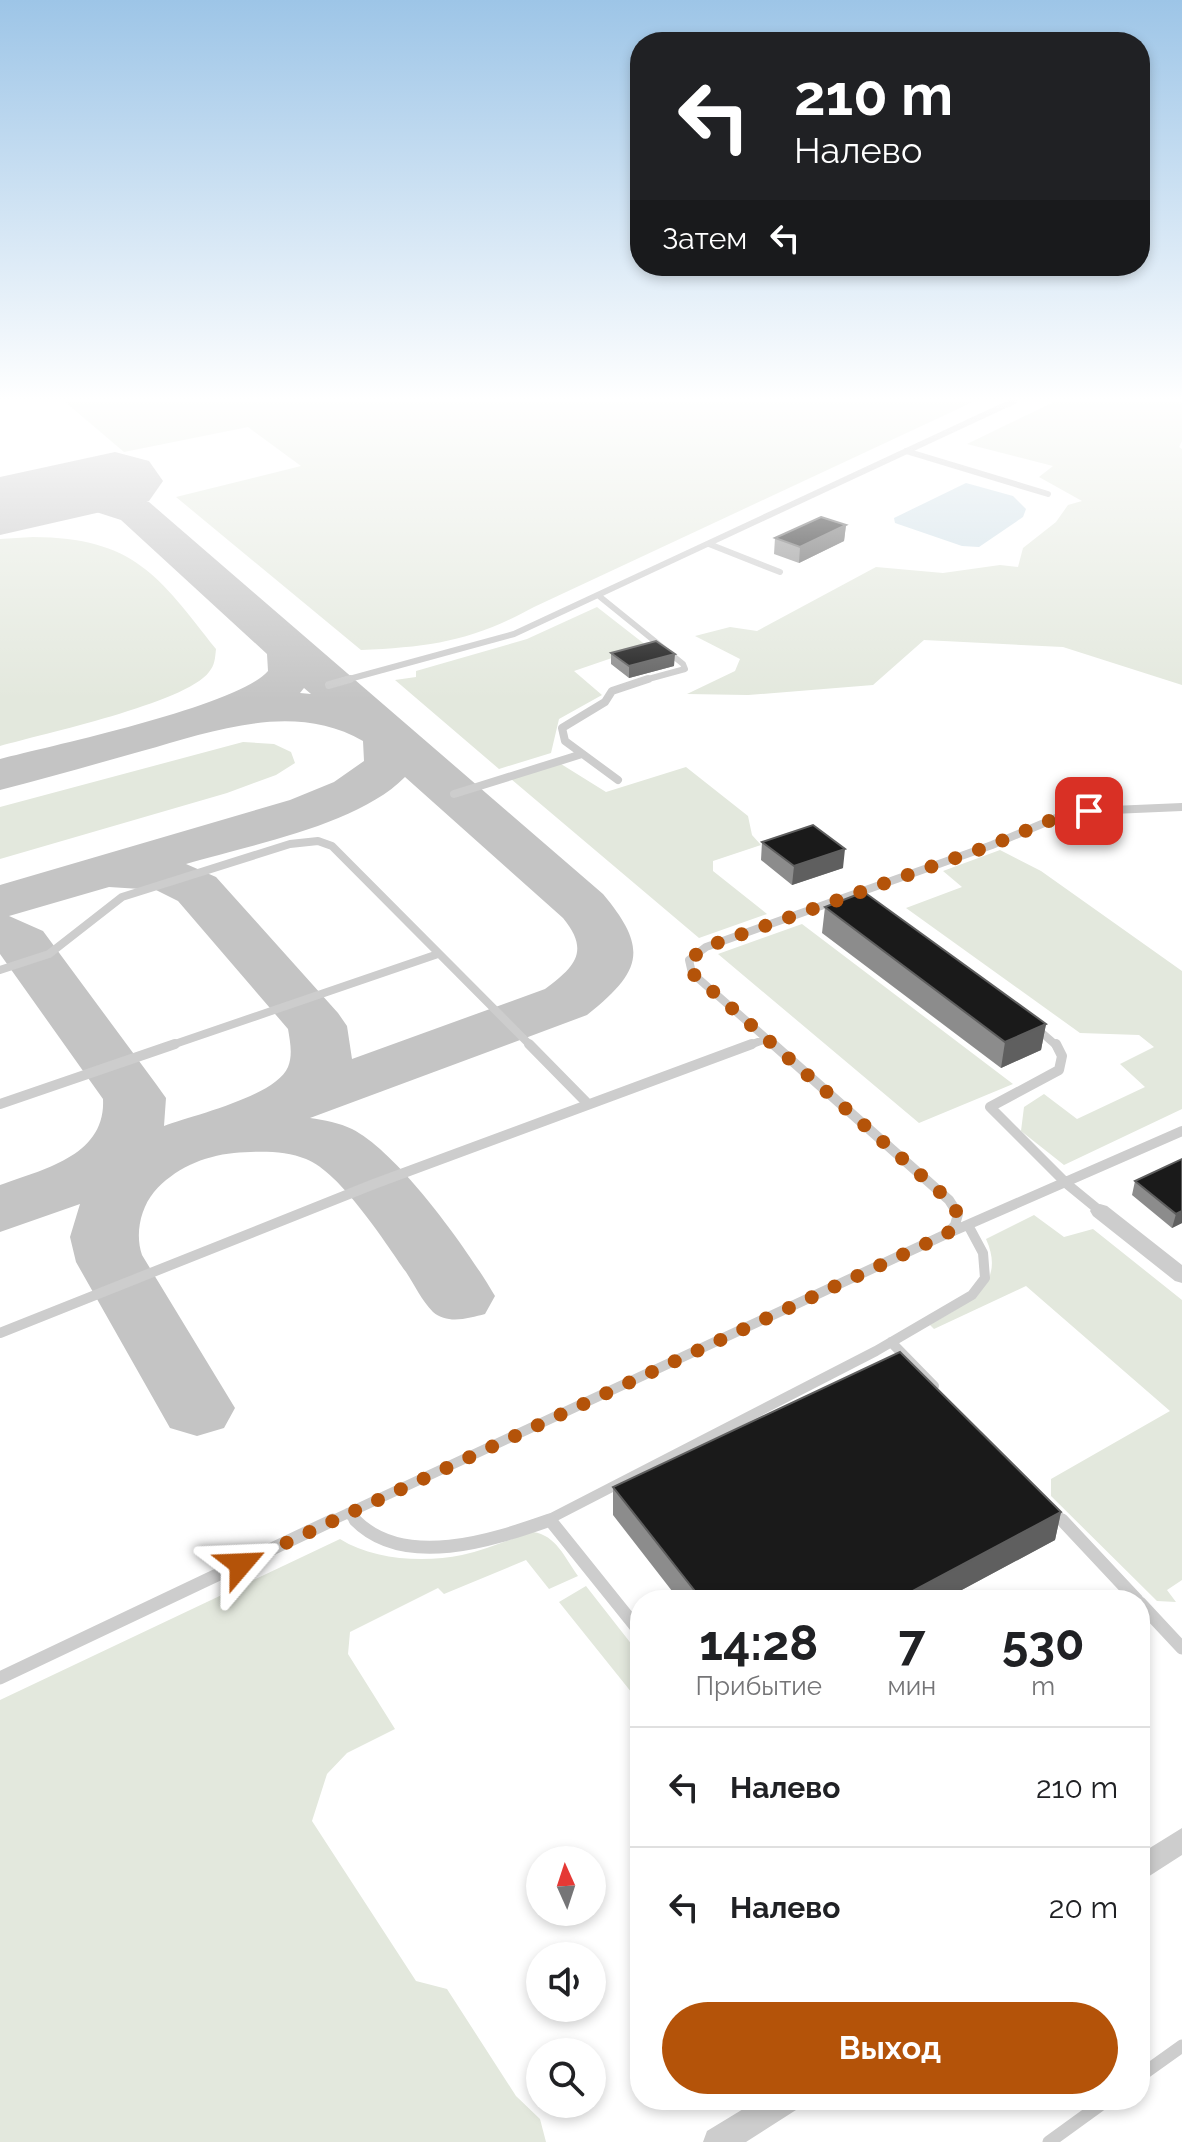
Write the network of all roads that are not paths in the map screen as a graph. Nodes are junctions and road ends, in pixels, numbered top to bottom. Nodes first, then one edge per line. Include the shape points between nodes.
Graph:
1 (800, 501) edge
2 (709, 544) junction
3 (780, 572) dead end
4 (599, 596) junction
5 (329, 685) dead end
6 (582, 754) junction
7 (618, 780) dead end
8 (454, 794) dead end
9 (1182, 807) edge
10 (849, 885) dead end
11 (861, 893) junction
12 (873, 902) edge
13 (438, 954) junction
14 (0, 970) edge
15 (1031, 1023) edge
16 (766, 1039) junction
17 (0, 1104) edge
18 (588, 1104) junction
19 (1182, 1131) edge
20 (1067, 1184) junction
21 (1100, 1211) joint
22 (968, 1225) junction
23 (947, 1234) junction
24 (1182, 1276) edge
25 (0, 1333) edge
26 (891, 1342) junction
27 (945, 1398) edge
28 (1042, 1499) edge
29 (348, 1513) junction
30 (550, 1520) junction
31 (1127, 1590) edge
32 (1150, 1615) edge
33 (630, 1620) edge
34 (1182, 1648) edge
35 (0, 1678) edge
36 (1182, 1840) edge
37 (1150, 1862) edge
38 (1182, 2046) edge
39 (1150, 2069) edge
40 (770, 2110) edge
41 (1093, 2110) edge
42 (718, 2142) edge
43 (1049, 2142) edge

1 - 2 lane
2 - 3 lane
2 - 4 lane
4 - 5 lane via 514,634
4 - 6 lane via 685,669 620,687 605,702 564,724 565,741
6 - 7 lane
6 - 8 lane
9 - 11 lane via 1089,811 1056,818
10 - 11 lane
11 - 12 lane
11 - 16 lane via 706,947 689,960 692,973
13 - 14 lane via 332,846 305,841 122,897 49,954
13 - 17 lane
13 - 18 lane
15 - 20 lane via 1055,1042 1062,1056 1059,1070 990,1107
16 - 18 lane
16 - 23 lane via 949,1200 958,1214
18 - 25 lane
19 - 20 lane
20 - 21 lane
20 - 22 lane
21 - 24 street
22 - 23 lane
22 - 26 lane via 983,1253 985,1278 972,1295
23 - 29 lane
26 - 27 lane
26 - 30 lane
28 - 31 lane
29 - 30 lane via 368,1533 411,1544 461,1546
29 - 35 lane
30 - 33 lane
32 - 34 lane
36 - 37 street
38 - 39 lane
40 - 42 street
41 - 43 lane

